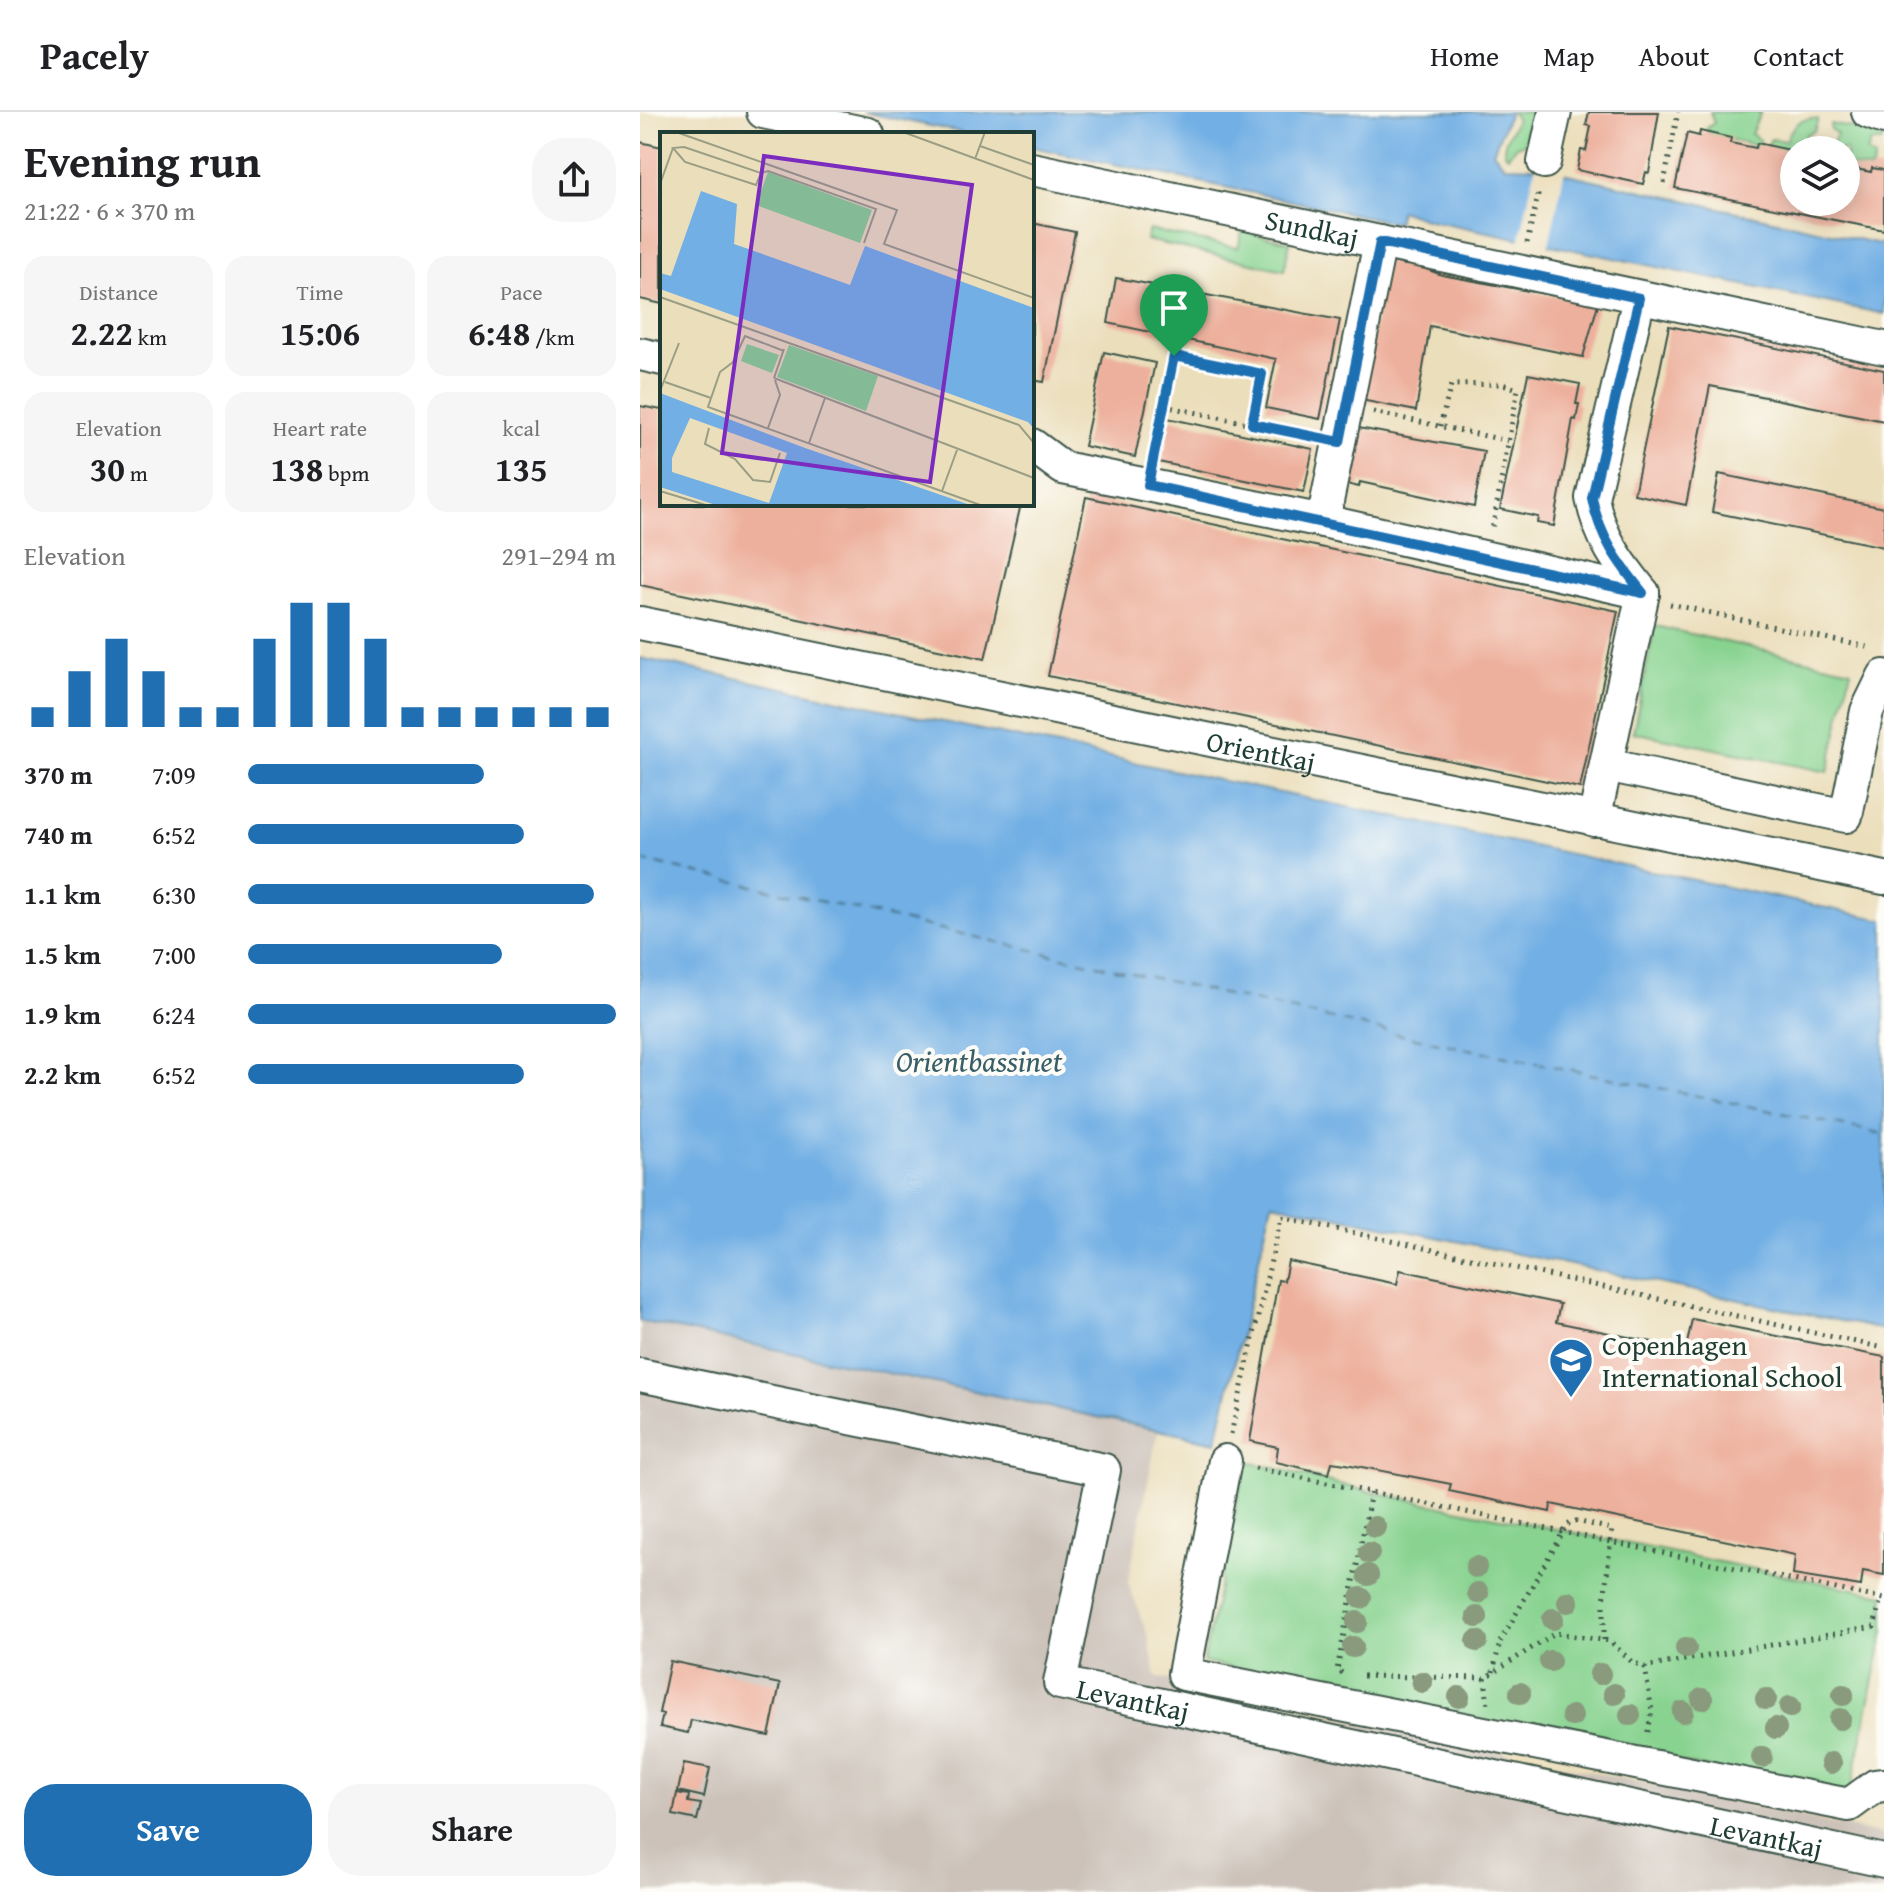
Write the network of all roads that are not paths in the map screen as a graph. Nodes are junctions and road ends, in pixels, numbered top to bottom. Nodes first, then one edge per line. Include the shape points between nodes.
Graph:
1 (763, 112) edge
2 (1555, 112) edge
3 (1868, 112) edge
4 (1884, 118) edge
5 (858, 132) edge
6 (1544, 162) road end
7 (1034, 169) edge
8 (1380, 242) junction
9 (1639, 298) junction
10 (1884, 348) edge
11 (640, 354) edge
12 (660, 359) edge
13 (1034, 446) edge
14 (1323, 521) junction
15 (1643, 593) junction
16 (640, 623) edge
17 (1881, 684) edge
18 (1606, 765) junction
19 (1594, 820) junction
20 (1884, 878) edge
21 (640, 1375) edge
22 (1225, 1461) road end
23 (1884, 1785) edge
24 (1884, 1861) edge

1 - 5 street
2 - 6 street
3 - 4 street
7 - 8 street, Sundkaj
8 - 9 street, Sundkaj
8 - 14 street
9 - 10 street, Sundkaj
9 - 15 street via 1592,498 1609,551
11 - 12 street
13 - 14 street via 1063,468
14 - 15 street
15 - 18 street
16 - 19 street, Orientkaj
17 - 18 street via 1867,711 1846,816
18 - 19 street
19 - 20 street, Orientkaj
21 - 24 street, Levantkaj via 1104,1470 1060,1683
22 - 23 street via 1184,1674 1849,1805

